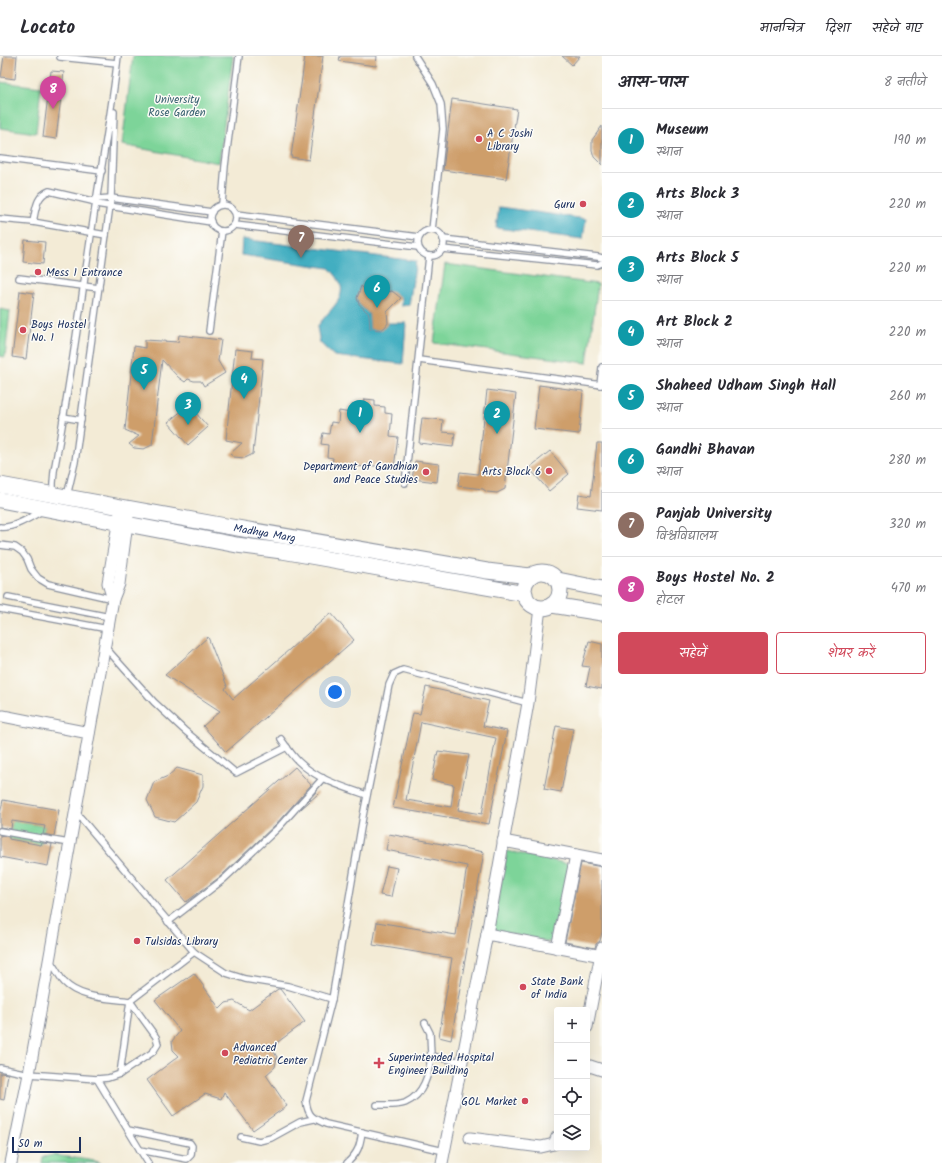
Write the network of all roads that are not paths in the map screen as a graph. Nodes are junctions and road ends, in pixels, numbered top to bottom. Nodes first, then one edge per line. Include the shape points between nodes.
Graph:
1 (118, 56) edge
2 (239, 56) edge
3 (415, 56) edge
4 (60, 57) dead end
5 (117, 63) junction
6 (114, 92) junction
7 (0, 158) edge
8 (102, 170) junction
9 (111, 198) junction
10 (95, 201) junction
11 (222, 204) junction
12 (110, 206) junction
13 (212, 212) junction
14 (236, 214) junction
15 (0, 219) edge
16 (33, 222) junction
17 (211, 222) junction
18 (235, 225) junction
19 (432, 230) junction
20 (92, 232) junction
21 (222, 232) junction
22 (106, 235) junction
23 (419, 237) junction
24 (443, 239) junction
25 (418, 247) junction
26 (442, 249) junction
27 (429, 256) junction
28 (602, 258) edge
29 (602, 264) edge
30 (19, 278) dead end
31 (85, 286) junction
32 (99, 288) junction
33 (209, 331) dead end
34 (419, 360) junction
35 (602, 367) edge
36 (601, 385) edge
37 (63, 417) junction
38 (81, 420) junction
39 (405, 483) dead end
40 (0, 484) edge
41 (60, 496) junction
42 (0, 500) edge
43 (125, 508) junction
44 (46, 509) junction
45 (122, 523) junction
46 (0, 527) edge
47 (0, 545) edge
48 (530, 576) junction
49 (558, 580) junction
50 (602, 589) edge
51 (525, 594) junction
52 (8, 597) dead end
53 (113, 599) junction
54 (546, 606) junction
55 (0, 608) edge
56 (602, 613) edge
57 (110, 617) junction
58 (108, 629) junction
59 (105, 646) junction
60 (528, 703) junction
61 (3, 716) dead end
62 (89, 733) junction
63 (281, 739) dead end
64 (287, 747) junction
65 (323, 778) junction
66 (368, 794) junction
67 (75, 811) junction
68 (0, 831) edge
69 (503, 841) junction
70 (69, 843) junction
71 (576, 856) junction
72 (602, 860) edge
73 (168, 922) junction
74 (487, 934) junction
75 (557, 948) junction
76 (194, 952) junction
77 (602, 953) edge
78 (49, 958) junction
79 (332, 999) junction
80 (130, 1001) junction
81 (590, 1011) edge
82 (425, 1023) dead end
83 (431, 1056) junction
84 (462, 1062) junction
85 (590, 1066) edge
86 (0, 1068) edge
87 (602, 1070) edge
88 (29, 1074) junction
89 (120, 1074) junction
90 (97, 1079) junction
91 (377, 1105) dead end
92 (314, 1119) junction
93 (128, 1130) junction
94 (362, 1132) junction
95 (241, 1137) dead end
96 (470, 1138) dead end
97 (554, 1144) edge
98 (140, 1150) junction
99 (444, 1151) junction
100 (11, 1163) edge
101 (148, 1163) edge
102 (347, 1163) edge
103 (442, 1163) edge

1 - 5 lane
2 - 11 lane
3 - 19 lane via 433,84 441,104 443,129
4 - 5 lane
5 - 6 lane
6 - 8 lane
6 - 9 lane
7 - 8 lane
8 - 10 lane
9 - 10 lane
9 - 12 lane
9 - 13 lane
10 - 12 lane
10 - 16 lane via 49,191 39,199
10 - 20 lane
11 - 13 lane
11 - 14 lane
12 - 17 lane
12 - 22 lane
13 - 17 lane
14 - 18 lane
14 - 23 lane
15 - 16 lane
16 - 20 lane
17 - 21 lane via 216,230
18 - 21 lane
18 - 25 lane
19 - 23 lane
19 - 24 lane
20 - 22 lane
20 - 31 lane
21 - 33 lane
22 - 32 lane
23 - 25 lane
24 - 26 lane
24 - 28 lane
25 - 27 lane
26 - 27 lane via 439,253
26 - 29 lane
27 - 34 lane
30 - 31 lane
31 - 32 lane
31 - 37 lane
32 - 38 lane
34 - 36 lane
34 - 39 lane
35 - 36 lane
37 - 38 lane
37 - 41 lane via 53,483
38 - 41 lane via 75,462
40 - 41 main road, Madhya Marg
41 - 43 main road, Madhya Marg
42 - 44 main road, Madhya Marg
43 - 45 street
43 - 48 main road, Madhya Marg via 487,571
44 - 45 main road, Madhya Marg
44 - 46 lane via 26,521
45 - 51 main road, Madhya Marg
45 - 53 street via 119,584
47 - 53 lane via 15,547 22,552 38,578 48,584
48 - 49 main road via 548,572
48 - 51 main road via 524,588
49 - 50 main road
49 - 54 main road via 560,596
51 - 54 main road via 530,603
52 - 57 lane
53 - 57 street
54 - 56 main road
54 - 60 street
55 - 58 lane
57 - 58 street
58 - 59 street
59 - 62 street
59 - 64 lane via 154,702 236,773
60 - 66 lane via 403,670 394,674 389,685
60 - 69 street
61 - 62 street
62 - 67 street
63 - 64 lane
64 - 65 lane via 298,761
65 - 66 lane
65 - 73 lane via 279,827 224,879
66 - 79 lane
67 - 70 street
67 - 73 lane
68 - 70 lane
69 - 71 street
69 - 74 street
70 - 78 street
71 - 72 street
71 - 75 street
73 - 76 lane
74 - 75 street
74 - 84 street
75 - 77 street
76 - 79 lane via 226,973 288,986
76 - 80 lane
77 - 81 street
78 - 80 lane via 64,982 75,990 88,995
78 - 88 street
79 - 92 lane via 306,1101 307,1110
80 - 89 lane
80 - 89 lane via 156,1037 158,1044 153,1052
82 - 83 lane via 430,1033
83 - 84 lane
83 - 91 lane via 429,1073 422,1089 415,1097 405,1103
84 - 99 street
85 - 87 street
86 - 88 lane
88 - 90 lane
88 - 100 street
89 - 90 lane
90 - 93 lane
92 - 94 lane
92 - 95 lane via 300,1122 271,1138 259,1141
93 - 98 lane
93 - 98 lane via 190,1143 192,1146 191,1155 186,1159
94 - 99 lane
94 - 102 lane via 360,1146
96 - 97 street via 541,1147
98 - 101 lane
99 - 103 street

